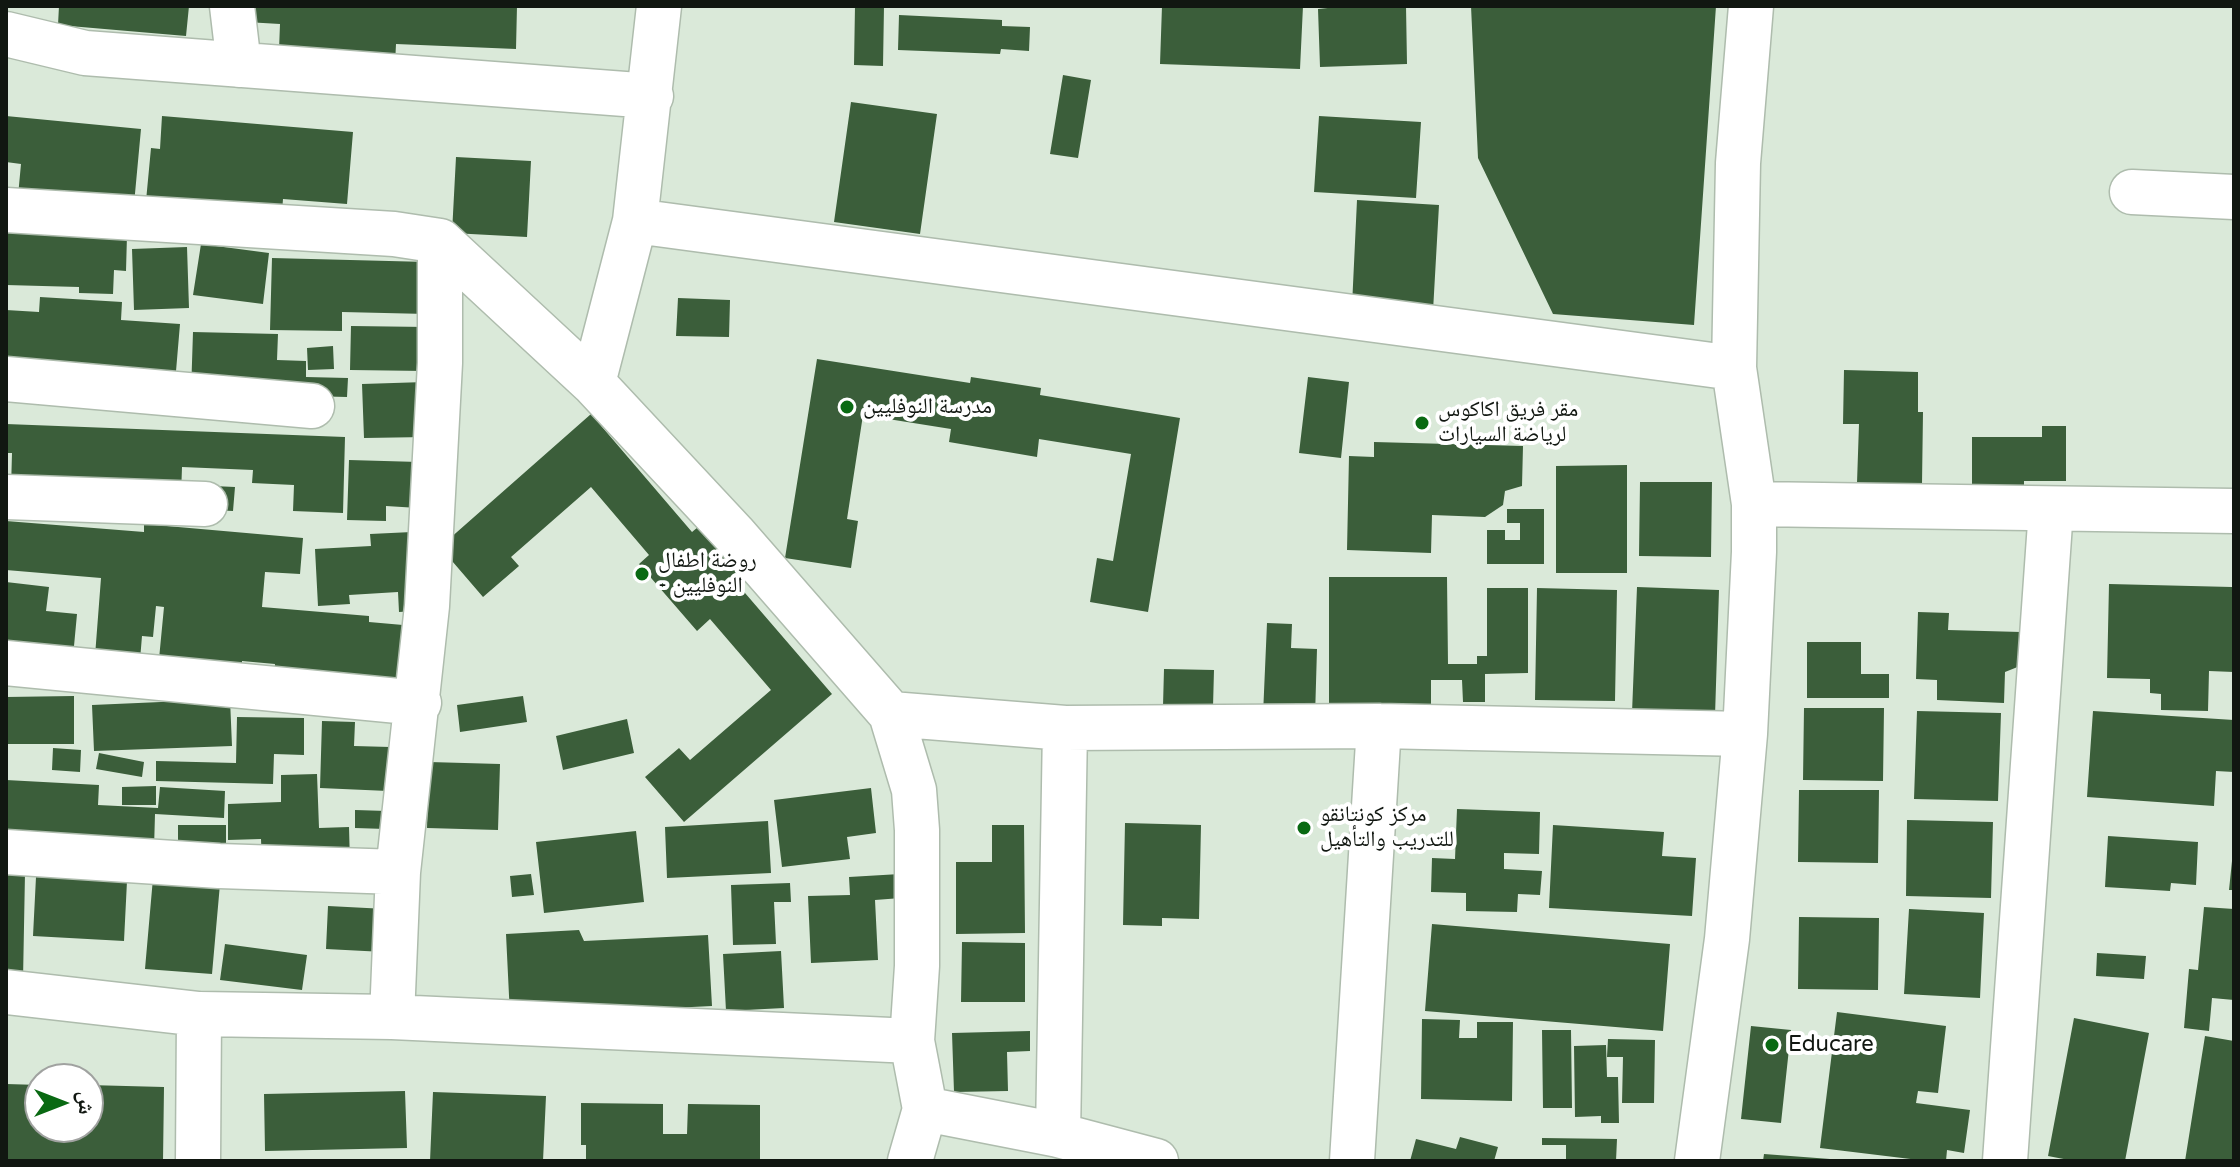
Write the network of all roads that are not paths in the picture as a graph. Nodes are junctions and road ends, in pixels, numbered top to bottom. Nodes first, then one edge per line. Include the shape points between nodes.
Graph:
1 (232, 6) edge
2 (659, 6) edge
3 (1751, 6) edge
4 (6, 34) edge
5 (239, 65) junction
6 (651, 96) junction
7 (2132, 192) dead end
8 (2234, 197) edge
9 (6, 210) edge
10 (635, 221) junction
11 (440, 241) junction
12 (1734, 368) junction
13 (6, 379) edge
14 (593, 383) junction
15 (312, 406) dead end
16 (6, 497) edge
17 (205, 504) dead end
18 (1754, 504) junction
19 (2051, 509) junction
20 (2234, 511) edge
21 (6, 663) edge
22 (419, 703) junction
23 (891, 714) junction
24 (1379, 726) junction
25 (1065, 728) junction
26 (1745, 734) junction
27 (6, 852) edge
28 (398, 872) junction
29 (6, 992) edge
30 (199, 1014) junction
31 (392, 1017) junction
32 (912, 1041) junction
33 (925, 1109) junction
34 (1058, 1135) junction
35 (198, 1161) edge
36 (910, 1161) edge
37 (1156, 1161) edge
38 (1352, 1161) edge
39 (1697, 1161) edge
40 (2005, 1161) edge

1 - 5 street
2 - 6 street
3 - 12 street via 1738,163
4 - 5 street via 85,53
5 - 6 street
6 - 10 street
7 - 8 street
9 - 11 street
10 - 12 street
10 - 14 street
11 - 14 street
11 - 22 street via 440,363
12 - 18 street
13 - 15 street
14 - 23 street
16 - 17 street
18 - 19 street
18 - 26 street
19 - 20 street
19 - 40 street
21 - 22 street
22 - 28 street
23 - 25 street
23 - 32 street via 914,790 917,830
24 - 25 street
24 - 26 street
24 - 38 street
25 - 34 street
26 - 39 street via 1727,939
27 - 28 street
28 - 31 street
29 - 30 street
30 - 31 street
30 - 35 street
31 - 32 street
32 - 33 street
33 - 34 street
33 - 36 street
34 - 37 street

